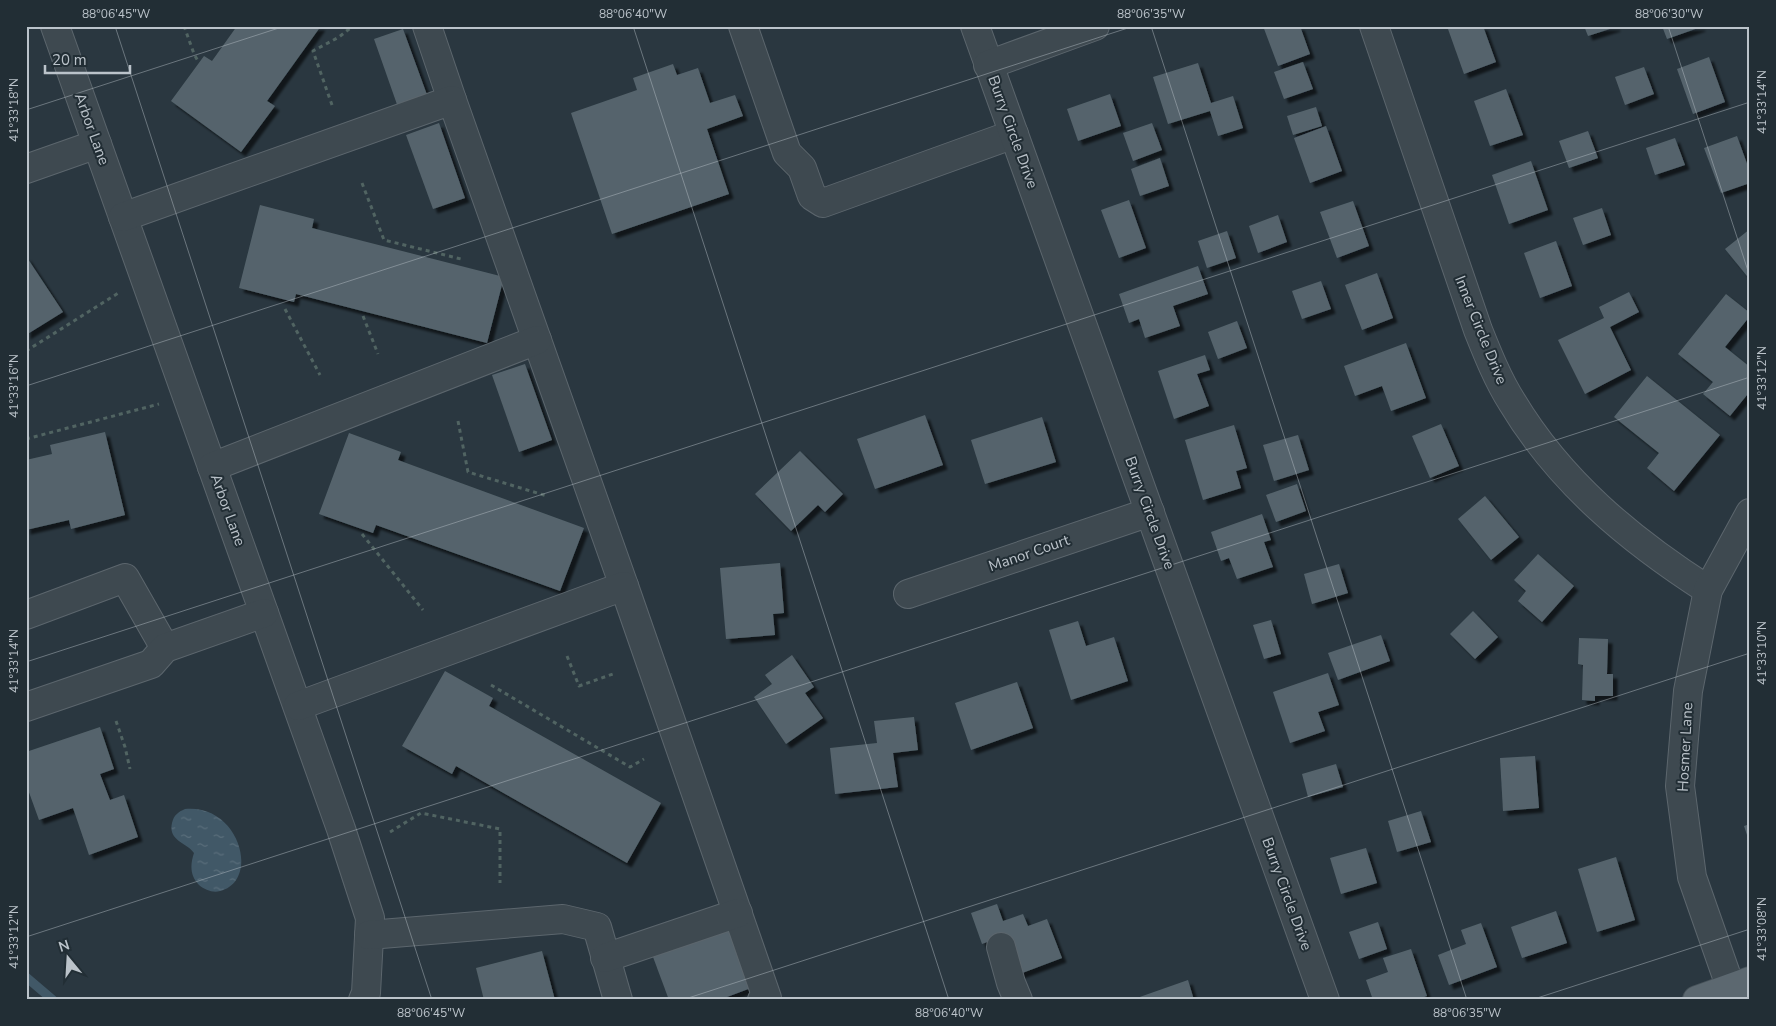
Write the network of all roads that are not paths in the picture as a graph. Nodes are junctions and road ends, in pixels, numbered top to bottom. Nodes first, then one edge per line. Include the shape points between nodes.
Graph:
1 (55, 26) edge
2 (427, 26) edge
3 (743, 26) edge
4 (975, 26) edge
5 (1095, 26) edge
6 (1374, 26) edge
7 (988, 65) junction
8 (452, 100) junction
9 (1014, 134) junction
10 (97, 144) junction
11 (26, 169) edge
12 (123, 217) junction
13 (537, 340) junction
14 (212, 467) junction
15 (1150, 512) junction
16 (1750, 513) edge
17 (624, 586) junction
18 (1708, 590) junction
19 (908, 594) dead end
20 (264, 613) junction
21 (26, 615) edge
22 (165, 648) junction
23 (298, 706) junction
24 (26, 707) edge
25 (738, 913) junction
26 (369, 935) junction
27 (1001, 947) dead end
28 (606, 958) junction
29 (1738, 989) edge
30 (363, 1000) edge
31 (618, 1000) edge
32 (762, 1000) edge
33 (1018, 1000) edge
34 (1325, 1000) edge
35 (1697, 1000) edge

1 - 10 street, Arbor Lane
2 - 8 street
3 - 9 street via 787,153 802,168 812,196 823,204
4 - 7 street, Burry Circle Drive
5 - 7 street
6 - 18 street, Inner Circle Drive via 1478,330 1512,402 1568,476 1607,515 1666,563
7 - 9 street, Burry Circle Drive
8 - 12 street
8 - 13 street
9 - 15 street, Burry Circle Drive
10 - 11 street
10 - 12 street, Arbor Lane
12 - 14 street, Arbor Lane
13 - 14 street
13 - 17 street
14 - 20 street, Arbor Lane
15 - 19 street, Manor Court
15 - 34 street, Burry Circle Drive
16 - 18 street, Hosmer Lane
17 - 23 street
17 - 25 street
18 - 29 street, Hosmer Lane via 1688,691 1680,786 1692,877
20 - 22 street
20 - 23 street, Arbor Lane
21 - 22 street via 125,578
22 - 24 street via 151,664
23 - 26 street, Arbor Lane via 370,918
25 - 28 street
25 - 32 street via 767,998
26 - 28 street via 563,919 597,927
26 - 30 street, Arbor Lane
27 - 33 street
28 - 31 street
29 - 35 main road

